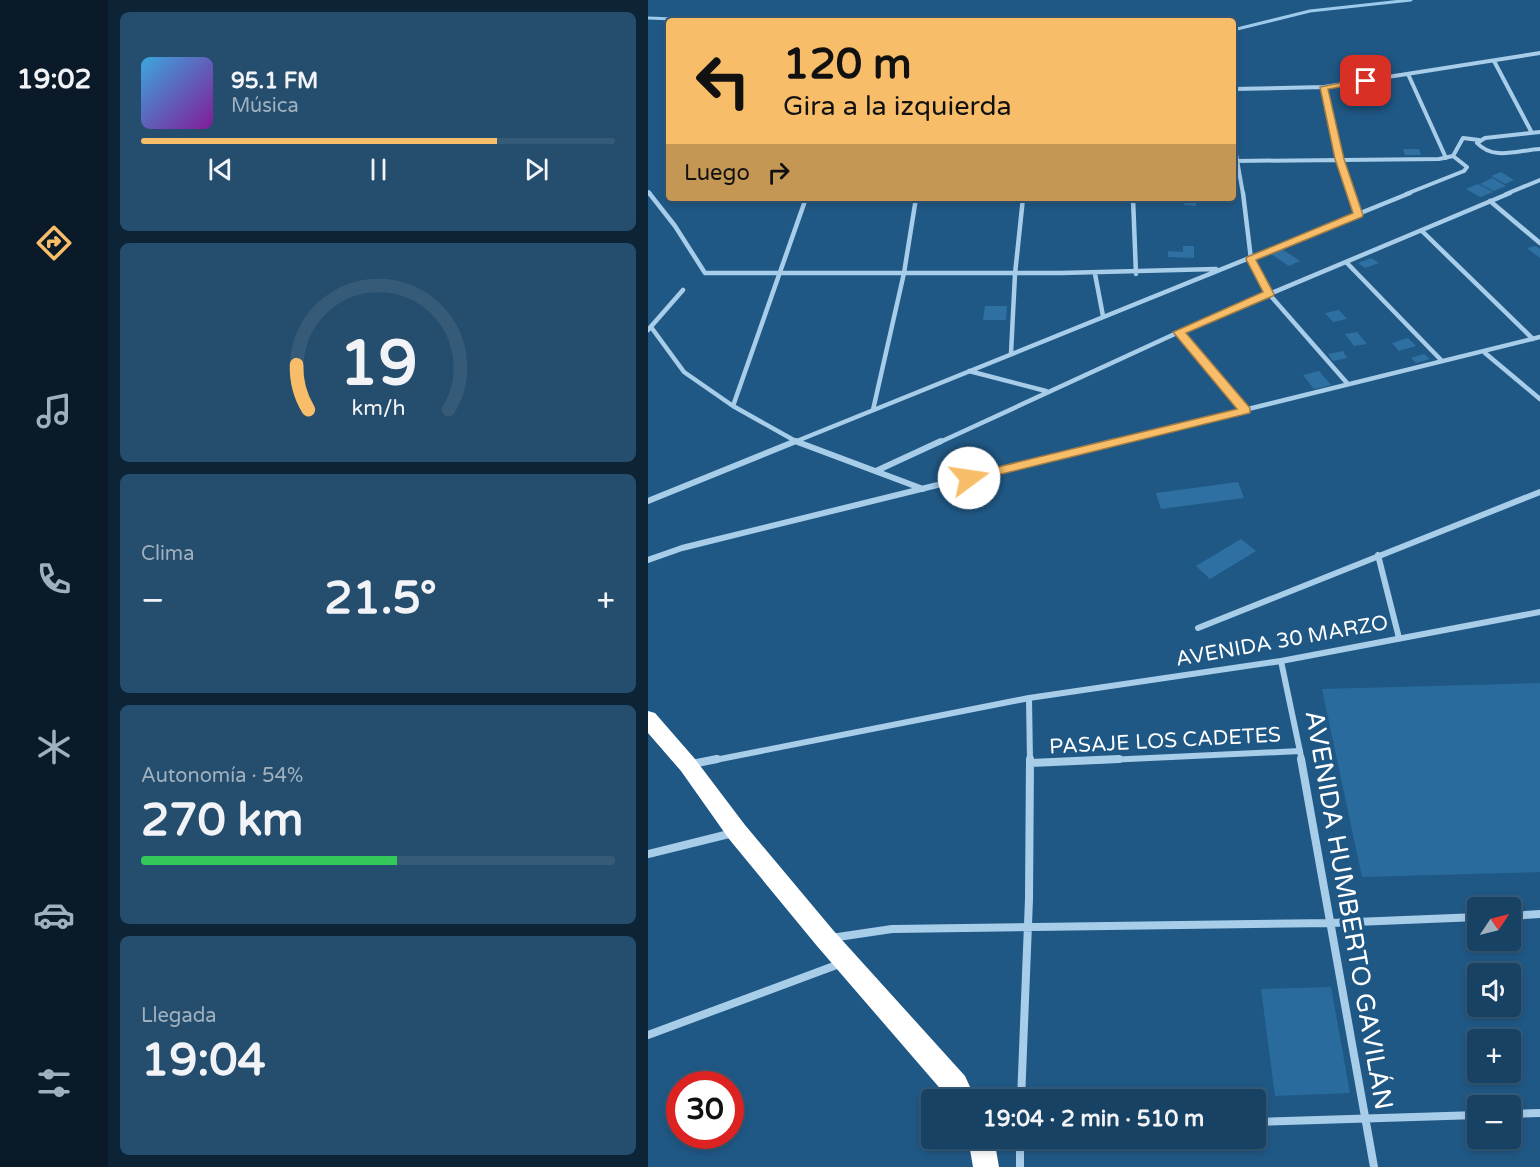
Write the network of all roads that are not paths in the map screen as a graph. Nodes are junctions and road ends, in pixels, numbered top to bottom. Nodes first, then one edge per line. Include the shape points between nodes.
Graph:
1 (1540, 53) edge
2 (1494, 61) junction
3 (1408, 74) junction
4 (1324, 87) junction
5 (1236, 89) edge
6 (1540, 132) edge
7 (1532, 133) junction
8 (1478, 141) junction
9 (1540, 149) edge
10 (1453, 156) junction
11 (1446, 158) junction
12 (1340, 159) junction
13 (1236, 161) edge
14 (1540, 180) edge
15 (648, 192) edge
16 (805, 201) edge
17 (915, 201) edge
18 (1023, 201) edge
19 (1133, 201) edge
20 (1490, 201) junction
21 (1358, 215) junction
22 (1422, 231) junction
23 (1540, 243) edge
24 (1251, 259) junction
25 (1346, 262) junction
26 (1223, 269) junction
27 (904, 273) junction
28 (1015, 274) junction
29 (1095, 274) junction
30 (1137, 274) junction
31 (780, 275) junction
32 (683, 290) dead end
33 (1269, 294) junction
34 (1103, 316) junction
35 (650, 329) edge
36 (1179, 332) junction
37 (1537, 338) edge
38 (1011, 352) junction
39 (1485, 352) junction
40 (1442, 361) junction
41 (969, 370) junction
42 (1347, 384) junction
43 (1047, 392) junction
44 (1540, 399) edge
45 (733, 406) junction
46 (873, 410) junction
47 (1245, 410) junction
48 (795, 441) junction
49 (876, 471) junction
50 (923, 489) junction
51 (1540, 492) edge
52 (648, 495) edge
53 (656, 498) junction
54 (648, 501) edge
55 (1378, 555) junction
56 (648, 560) edge
57 (1540, 612) edge
58 (1198, 628) dead end
59 (1399, 638) junction
60 (1281, 661) junction
61 (1029, 698) junction
62 (648, 719) edge
63 (1300, 751) junction
64 (1031, 763) junction
65 (688, 765) junction
66 (737, 832) junction
67 (648, 854) edge
68 (1540, 914) edge
69 (1521, 915) edge
70 (1467, 917) edge
71 (1330, 923) junction
72 (1029, 927) junction
73 (825, 938) junction
74 (845, 962) junction
75 (648, 1035) edge
76 (958, 1089) edge
77 (1022, 1089) edge
78 (1540, 1113) edge
79 (1521, 1114) edge
80 (1467, 1116) edge
81 (1366, 1120) junction
82 (1266, 1122) edge
83 (983, 1149) edge
84 (1020, 1149) edge
85 (986, 1167) edge
86 (1020, 1167) edge
87 (1374, 1167) edge

1 - 2 street
2 - 3 street
2 - 7 street
3 - 4 street
3 - 11 street
4 - 5 street
4 - 12 street
6 - 7 street
7 - 8 street
8 - 9 street via 1493,153
8 - 10 street via 1463,138
10 - 11 street
10 - 21 street via 1465,164 1464,171
11 - 12 street
12 - 13 street
12 - 21 street
13 - 24 street
14 - 20 street
15 - 31 street via 705,273
16 - 31 street
17 - 27 street
18 - 28 street
19 - 30 street
20 - 22 street
20 - 23 street
21 - 24 street
22 - 25 street
22 - 37 street
24 - 26 street
24 - 33 street
25 - 33 street
25 - 40 street
26 - 30 street
26 - 34 street
27 - 28 street
27 - 31 street
27 - 46 street
28 - 29 street
28 - 38 street
29 - 30 street
29 - 34 street
31 - 45 street
32 - 35 street
33 - 36 street
33 - 42 street
34 - 38 street
35 - 45 street via 684,372
36 - 43 street
36 - 47 street
37 - 39 street
38 - 41 street
39 - 40 street
39 - 44 street
40 - 42 street
41 - 43 street
41 - 46 street
42 - 47 street
43 - 49 street
45 - 48 street
46 - 48 street
47 - 50 street
48 - 49 street
48 - 53 street
49 - 50 street
50 - 56 street via 682,548
51 - 55 street
52 - 53 street
53 - 54 street
55 - 58 street
55 - 59 street
57 - 59 street, AVENIDA 30 MARZO
59 - 60 street, AVENIDA 30 MARZO
60 - 61 street, AVENIDA 30 MARZO
60 - 63 street, AVENIDA HUMBERTO GAVILÁN
61 - 64 street
61 - 65 street, AVENIDA 30 MARZO
62 - 65 highway
63 - 64 street, PASAJE LOS CADETES
63 - 71 street, AVENIDA HUMBERTO GAVILÁN
64 - 72 street
65 - 66 highway
66 - 67 street
66 - 73 highway
68 - 69 street
70 - 71 street
71 - 72 street
71 - 81 street, AVENIDA HUMBERTO GAVILÁN
72 - 73 street via 892,929
72 - 77 street
73 - 74 highway
74 - 75 street
74 - 76 highway
78 - 79 street
80 - 81 street
81 - 82 street
81 - 87 street, AVENIDA HUMBERTO GAVILÁN
83 - 85 highway
84 - 86 street

